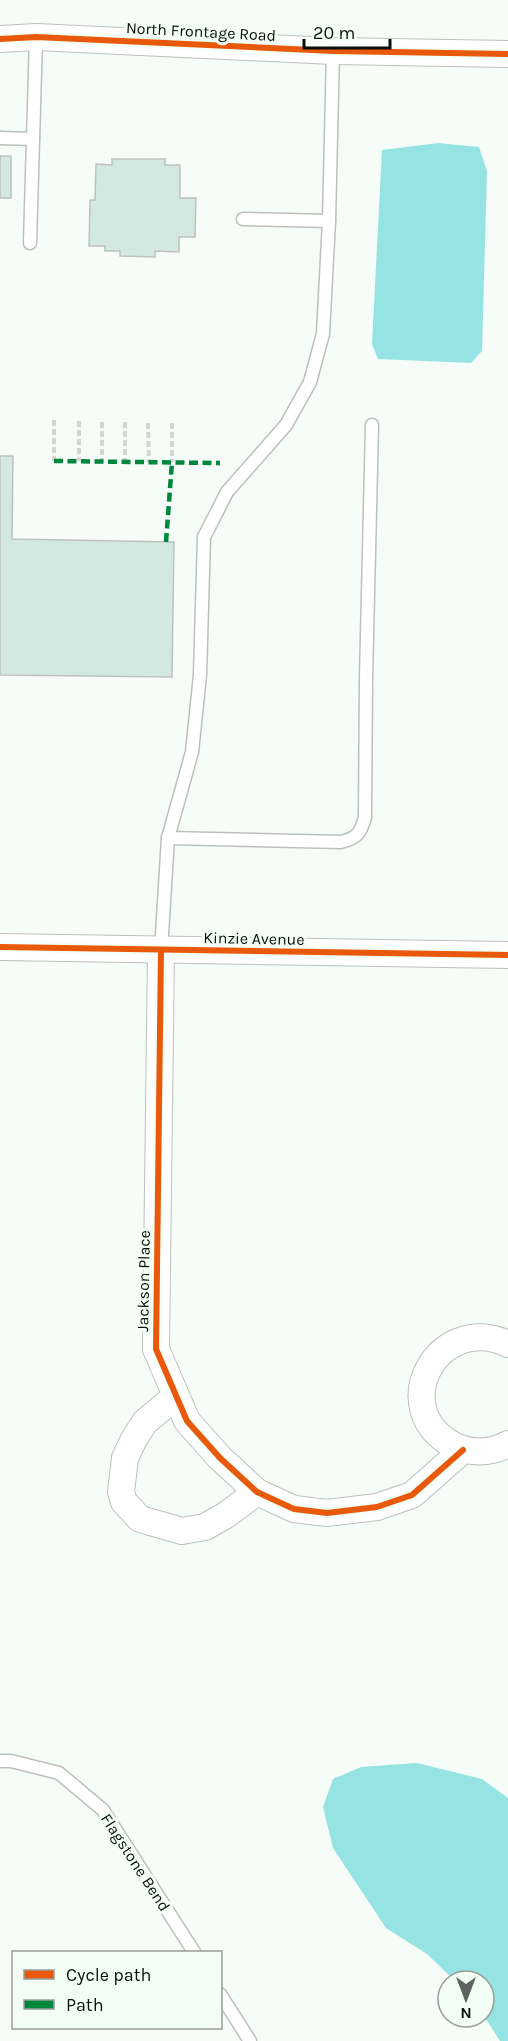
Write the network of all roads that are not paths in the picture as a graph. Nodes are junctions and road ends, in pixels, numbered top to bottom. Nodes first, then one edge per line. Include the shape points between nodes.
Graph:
1 (36, 37) junction
2 (0, 39) edge
3 (333, 51) junction
4 (508, 54) edge
5 (0, 138) edge
6 (33, 138) junction
7 (243, 219) dead end
8 (329, 221) junction
9 (30, 243) dead end
10 (372, 425) dead end
11 (168, 838) junction
12 (0, 947) edge
13 (161, 950) junction
14 (508, 955) edge
15 (508, 1344) edge
16 (176, 1396) junction
17 (508, 1444) edge
18 (463, 1450) junction
19 (257, 1492) junction
20 (0, 1761) edge
21 (193, 1951) edge
22 (222, 1997) edge
23 (250, 2041) edge

1 - 2 street, North Frontage Road
1 - 3 street, North Frontage Road
1 - 6 lane
3 - 4 street, North Frontage Road
3 - 8 lane
5 - 6 lane
6 - 9 lane
7 - 8 lane
8 - 11 lane via 323,334 310,382 286,425 227,492 204,537 200,675 192,752
10 - 11 lane via 365,817 361,832 341,842
11 - 13 lane
12 - 13 street, Kinzie Avenue
13 - 14 street, Kinzie Avenue
13 - 16 street, Jackson Place via 156,1349
15 - 18 street via 488,1337 469,1337 451,1344 425,1372 423,1410 432,1428
16 - 19 street, Jackson Place via 187,1421
16 - 19 street via 145,1422 134,1439 125,1458 121,1492 124,1502 140,1519 182,1531 205,1527
17 - 18 street via 481,1452
18 - 19 street, Jackson Place via 412,1495 376,1507 327,1513 294,1509
20 - 21 lane, Flagstone Bend via 59,1773 103,1810
22 - 23 lane

